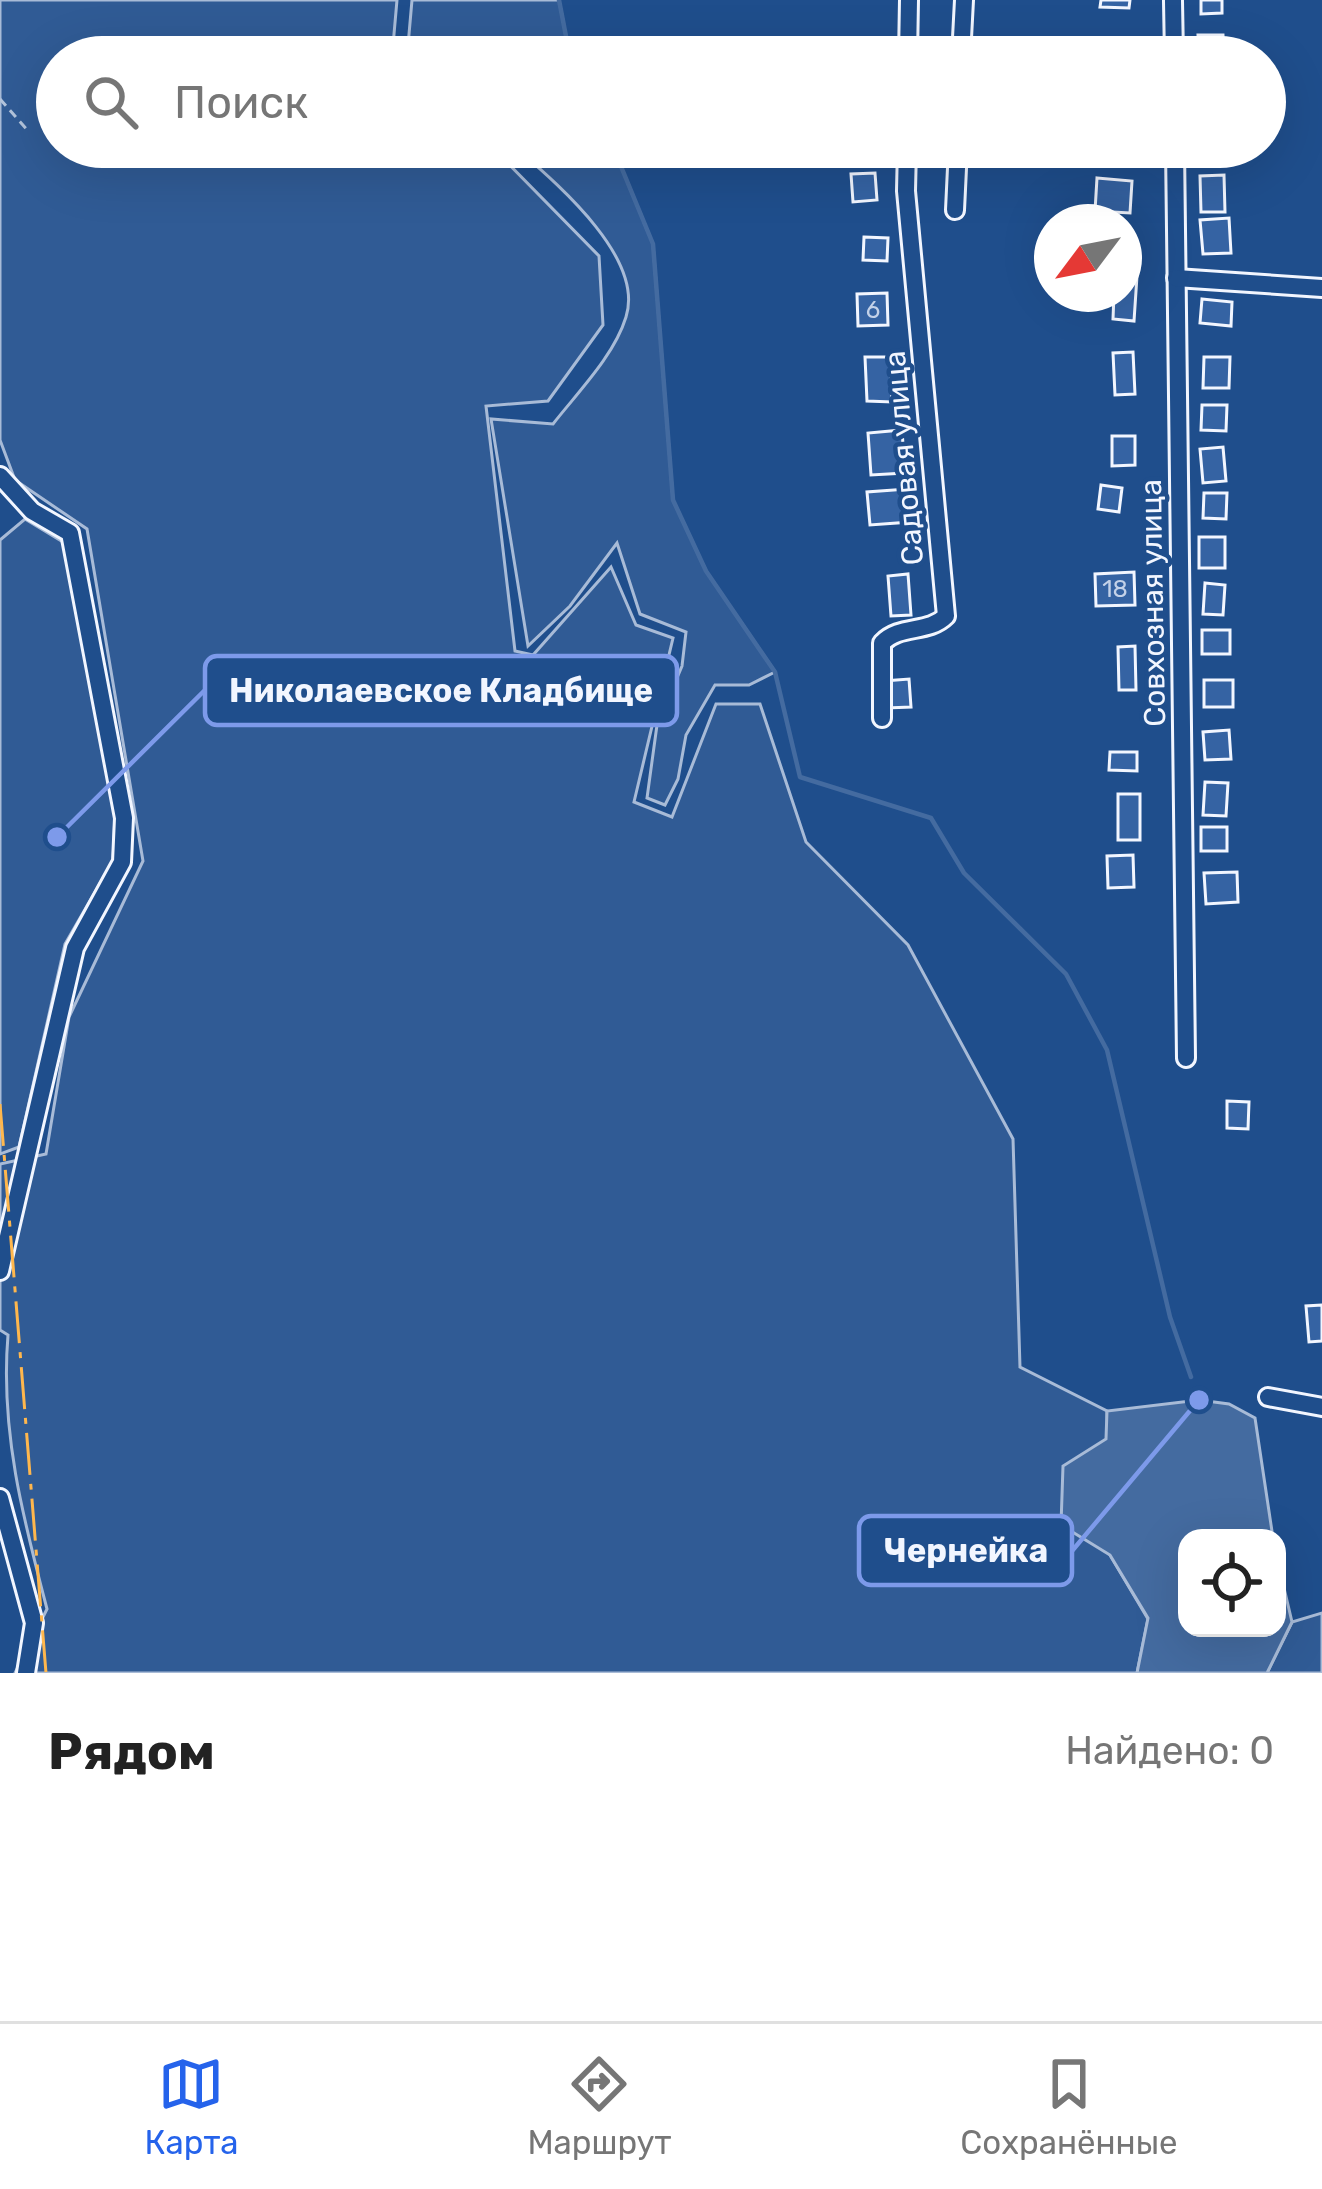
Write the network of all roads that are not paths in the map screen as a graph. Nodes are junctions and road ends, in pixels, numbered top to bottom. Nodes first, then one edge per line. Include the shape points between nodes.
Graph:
1 (909, 0) edge
2 (964, 0) edge
3 (1173, 1) edge
4 (908, 36) edge
5 (963, 36) edge
6 (1174, 36) edge
7 (907, 168) edge
8 (957, 168) edge
9 (1174, 168) edge
10 (955, 210) dead end
11 (1176, 278) junction
12 (1322, 288) edge
13 (0, 476) edge
14 (882, 718) dead end
15 (1186, 1058) dead end
16 (0, 1271) edge
17 (1268, 1397) dead end
18 (1322, 1407) edge
19 (0, 1498) edge
20 (26, 1673) edge

1 - 4 street
2 - 5 street
3 - 6 street
7 - 14 street, Садовая улица via 946,616 882,643
8 - 10 street
9 - 11 street, Совхозная улица
11 - 12 street
11 - 15 street, Совхозная улица
13 - 16 street via 32,511 70,533 124,818 122,862 75,948
17 - 18 street
19 - 20 street via 34,1623

